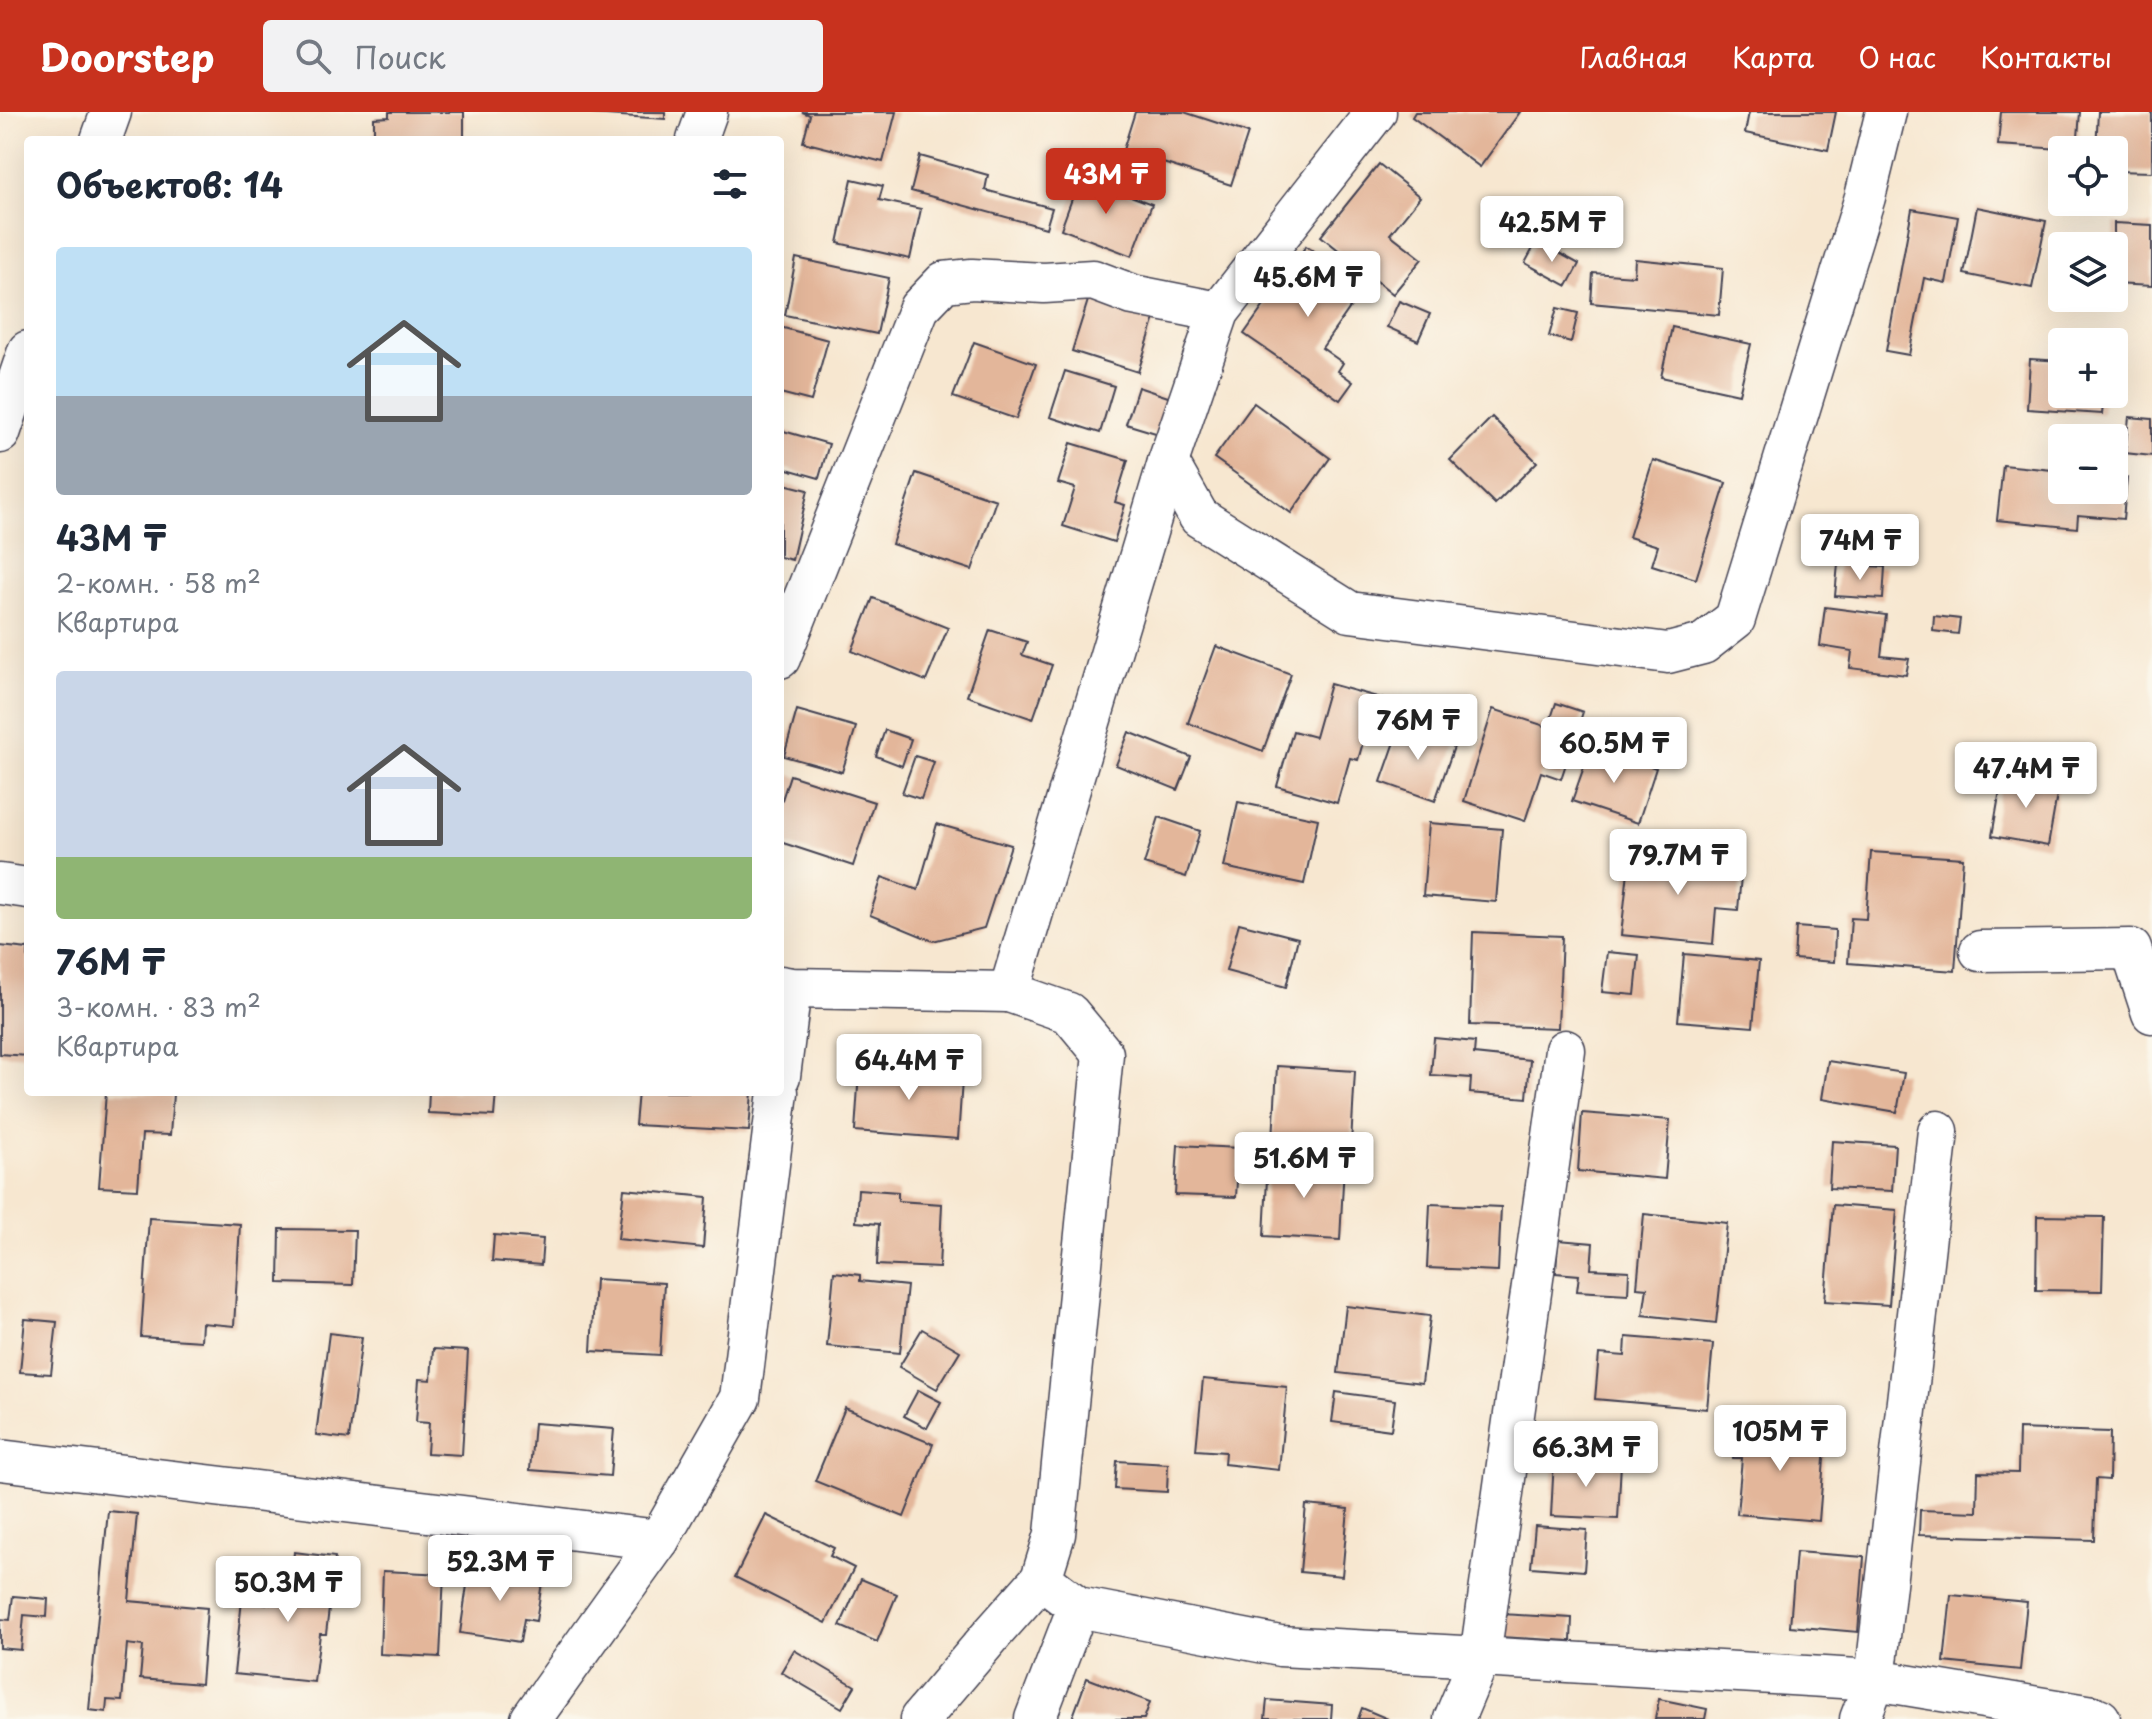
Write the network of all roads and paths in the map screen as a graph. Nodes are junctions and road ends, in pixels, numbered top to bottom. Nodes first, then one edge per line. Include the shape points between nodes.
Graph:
1 (111, 112) edge
2 (707, 112) edge
3 (1376, 112) edge
4 (1886, 112) edge
5 (102, 136) edge
6 (698, 136) edge
7 (1219, 312) junction
8 (24, 363) edge
9 (0, 433) edge
10 (1168, 462) junction
11 (784, 648) edge
12 (0, 884) edge
13 (24, 887) edge
14 (2141, 940) edge
15 (1980, 951) dead end
16 (786, 987) edge
17 (1009, 992) junction
18 (2152, 1013) edge
19 (784, 1017) edge
20 (1565, 1050) dead end
21 (778, 1096) edge
22 (1938, 1131) dead end
23 (0, 1460) edge
24 (659, 1540) junction
25 (1041, 1579) junction
26 (1078, 1607) junction
27 (1480, 1657) junction
28 (1875, 1680) junction
29 (531, 1719) edge
30 (920, 1719) edge
31 (1035, 1719) edge
32 (1454, 1719) edge
33 (1860, 1719) edge
34 (2100, 1719) edge

1 - 5 street
2 - 6 street
3 - 7 street
4 - 10 street via 1865,197 1735,619 1703,644 1668,653 1350,612 1199,517
7 - 10 street
7 - 11 street via 1133,295 1093,280 944,282 919,308
8 - 9 street
10 - 17 street
12 - 13 street
14 - 15 street
14 - 18 street
16 - 17 street
16 - 19 street
17 - 25 street via 1069,1013 1103,1054 1055,1534
20 - 27 street
21 - 24 street via 740,1398
22 - 28 street
23 - 24 street
24 - 29 street
25 - 26 street
25 - 30 street
26 - 27 street via 1280,1646
26 - 31 street
27 - 28 street
27 - 32 street
28 - 33 street
28 - 34 street

